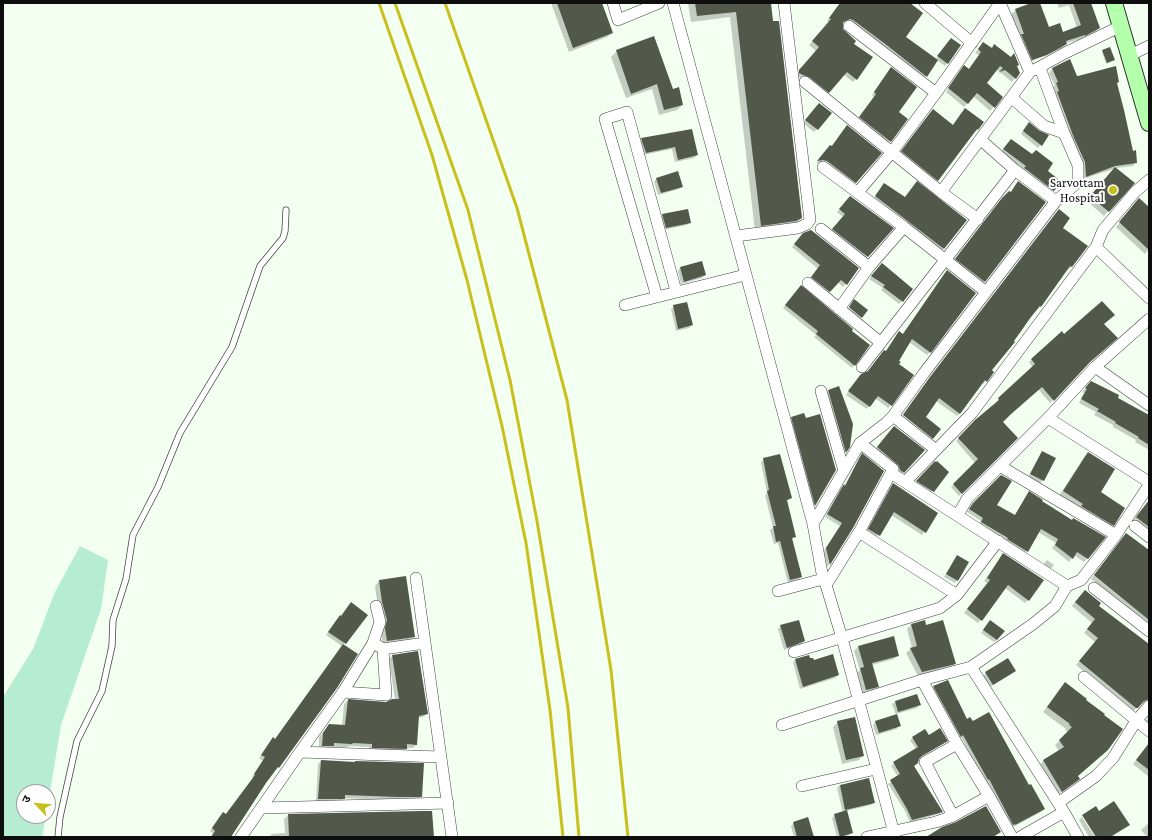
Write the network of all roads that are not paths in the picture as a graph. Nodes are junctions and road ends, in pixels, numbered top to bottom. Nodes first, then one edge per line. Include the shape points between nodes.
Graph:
1 (613, 3) edge
2 (659, 3) edge
3 (674, 3) edge
4 (784, 3) edge
5 (925, 3) edge
6 (1000, 3) edge
7 (1114, 3) edge
8 (849, 26) dead end
9 (1121, 26) junction
10 (972, 43) junction
11 (1149, 46) edge
12 (1130, 55) junction
13 (1035, 70) junction
14 (805, 82) dead end
15 (936, 93) junction
16 (1012, 98) junction
17 (1149, 122) edge
18 (1064, 133) junction
19 (981, 140) junction
20 (892, 152) junction
21 (823, 167) dead end
22 (1015, 170) junction
23 (1149, 180) edge
24 (858, 192) junction
25 (941, 192) junction
26 (1056, 201) junction
27 (286, 210) dead end
28 (978, 219) junction
29 (904, 227) junction
30 (821, 229) dead end
31 (736, 236) junction
32 (1096, 247) junction
33 (946, 261) junction
34 (869, 267) junction
35 (746, 275) junction
36 (808, 283) dead end
37 (676, 291) junction
38 (986, 292) junction
39 (657, 297) junction
40 (1149, 298) edge
41 (625, 305) dead end
42 (839, 309) junction
43 (1149, 319) edge
44 (881, 343) junction
45 (862, 367) dead end
46 (1095, 367) junction
47 (821, 391) dead end
48 (1149, 405) edge
49 (893, 416) junction
50 (1048, 418) junction
51 (860, 443) junction
52 (936, 450) junction
53 (1000, 466) junction
54 (844, 471) junction
55 (891, 473) junction
56 (905, 482) junction
57 (1149, 482) edge
58 (1149, 485) edge
59 (958, 515) junction
60 (813, 524) junction
61 (1135, 526) dead end
62 (858, 532) junction
63 (1116, 535) junction
64 (1149, 537) edge
65 (998, 541) junction
66 (416, 578) dead end
67 (824, 582) junction
68 (1067, 586) junction
69 (1094, 588) dead end
70 (778, 591) dead end
71 (957, 595) junction
72 (376, 606) dead end
73 (1149, 631) edge
74 (842, 638) junction
75 (373, 643) junction
76 (425, 643) junction
77 (383, 649) junction
78 (794, 652) dead end
79 (971, 667) junction
80 (1084, 677) dead end
81 (922, 680) junction
82 (344, 692) junction
83 (858, 700) junction
84 (1149, 706) edge
85 (1136, 721) junction
86 (782, 725) dead end
87 (1149, 731) edge
88 (957, 744) junction
89 (300, 752) junction
90 (440, 757) junction
91 (876, 768) junction
92 (802, 786) dead end
93 (989, 796) junction
94 (448, 803) junction
95 (262, 808) junction
96 (1061, 808) junction
97 (953, 816) junction
98 (894, 834) edge
99 (58, 837) edge
100 (241, 837) edge
101 (452, 837) edge
102 (867, 837) edge
103 (1012, 837) edge
104 (1020, 837) edge
105 (1078, 837) edge

1 - 2 street via 618,20
3 - 31 street
4 - 31 street via 810,220 798,228
5 - 10 street
6 - 10 street
6 - 13 street
7 - 9 street
8 - 15 street
9 - 12 street
9 - 13 street
10 - 15 street
11 - 12 street
12 - 17 street
13 - 16 street
13 - 18 street
14 - 20 street
15 - 20 street
16 - 18 street via 1044,126
16 - 19 street
18 - 26 street via 1078,165 1078,182
19 - 22 street
19 - 25 street
20 - 24 street
20 - 25 street
21 - 24 street
22 - 26 street
22 - 28 street
23 - 32 street via 1135,192 1103,230
24 - 29 street
25 - 28 street
26 - 38 street
27 - 99 lane via 283,238 260,266 232,347 180,433 158,487 133,535 126,579 113,620 112,646 102,691 77,741
28 - 33 street
29 - 33 street
29 - 34 street
30 - 34 street
31 - 35 street
32 - 40 street
32 - 52 street via 972,413
33 - 38 street
33 - 44 street
34 - 42 street
35 - 37 street
35 - 60 street
36 - 42 street
37 - 39 street
37 - 39 street via 627,112 606,119
38 - 49 street
39 - 41 street
42 - 44 street
43 - 46 street
44 - 45 street
46 - 48 street
46 - 50 street
47 - 54 street
49 - 51 street
49 - 52 street
50 - 53 street
50 - 57 street
51 - 54 street
51 - 55 street via 893,469
52 - 56 street
53 - 59 street via 967,499
53 - 63 street
54 - 60 street
55 - 56 street
55 - 62 street
56 - 59 street
58 - 63 street
59 - 65 street
60 - 67 street
61 - 64 street
62 - 67 street
62 - 71 street
63 - 68 street via 1081,580
65 - 68 street
65 - 71 street
66 - 76 street
67 - 70 street
67 - 74 street
68 - 79 street via 1054,606 1033,624
69 - 73 street
71 - 74 street via 940,608
72 - 75 street via 380,622
74 - 78 street
74 - 83 street
75 - 77 street
75 - 82 street
76 - 77 street
76 - 90 street
77 - 82 street via 386,694
79 - 81 street
79 - 96 street
80 - 85 street
81 - 83 street
81 - 88 street
82 - 89 street
83 - 86 street
83 - 91 street
84 - 85 street
85 - 87 street
85 - 96 street via 1113,758
88 - 93 street
88 - 97 street via 926,762
89 - 90 street
89 - 95 street
90 - 94 street
91 - 92 street
91 - 98 street
93 - 97 street
93 - 103 street
94 - 95 street
94 - 101 street
95 - 100 street
96 - 104 street
96 - 105 street
97 - 98 street
98 - 102 street

